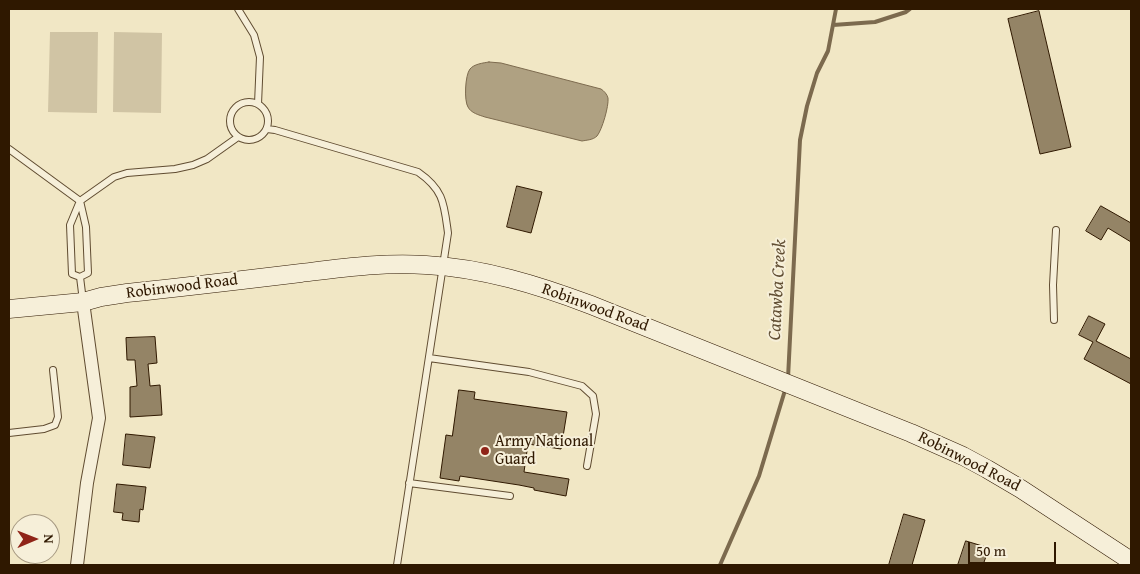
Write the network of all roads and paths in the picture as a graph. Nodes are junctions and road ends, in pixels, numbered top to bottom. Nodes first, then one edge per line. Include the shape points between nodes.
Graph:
1 (238, 9) edge
2 (255, 103) junction
3 (267, 126) junction
4 (238, 138) junction
5 (9, 149) edge
6 (80, 201) junction
7 (1056, 230) dead end
8 (443, 266) junction
9 (80, 277) junction
10 (84, 302) junction
11 (9, 309) edge
12 (1054, 320) dead end
13 (429, 358) junction
14 (53, 370) dead end
15 (9, 432) edge
16 (587, 466) dead end
17 (409, 483) junction
18 (510, 496) dead end
19 (1131, 561) edge
20 (77, 565) edge
21 (397, 565) edge

1 - 2 lane via 254,35 260,57 260,87
2 - 3 lane via 266,112
2 - 4 lane via 239,104 230,114 230,127
3 - 4 lane via 264,134 254,140
3 - 8 lane via 418,172 429,180 443,200 448,233
4 - 6 lane via 208,159 193,165 114,177
5 - 6 lane
6 - 9 lane via 86,226 88,273
6 - 9 lane via 70,225 72,274
7 - 12 lane
8 - 10 main road, Robinwood Road via 373,265 127,293
8 - 13 lane
8 - 19 main road, Robinwood Road via 474,270 554,291 911,433 987,469
9 - 10 lane
10 - 11 main road, Robinwood Road
10 - 20 street via 99,418
13 - 16 lane via 528,372 582,386 594,396 596,414
13 - 17 lane
14 - 15 lane via 58,417 55,425
17 - 18 lane
17 - 21 lane

